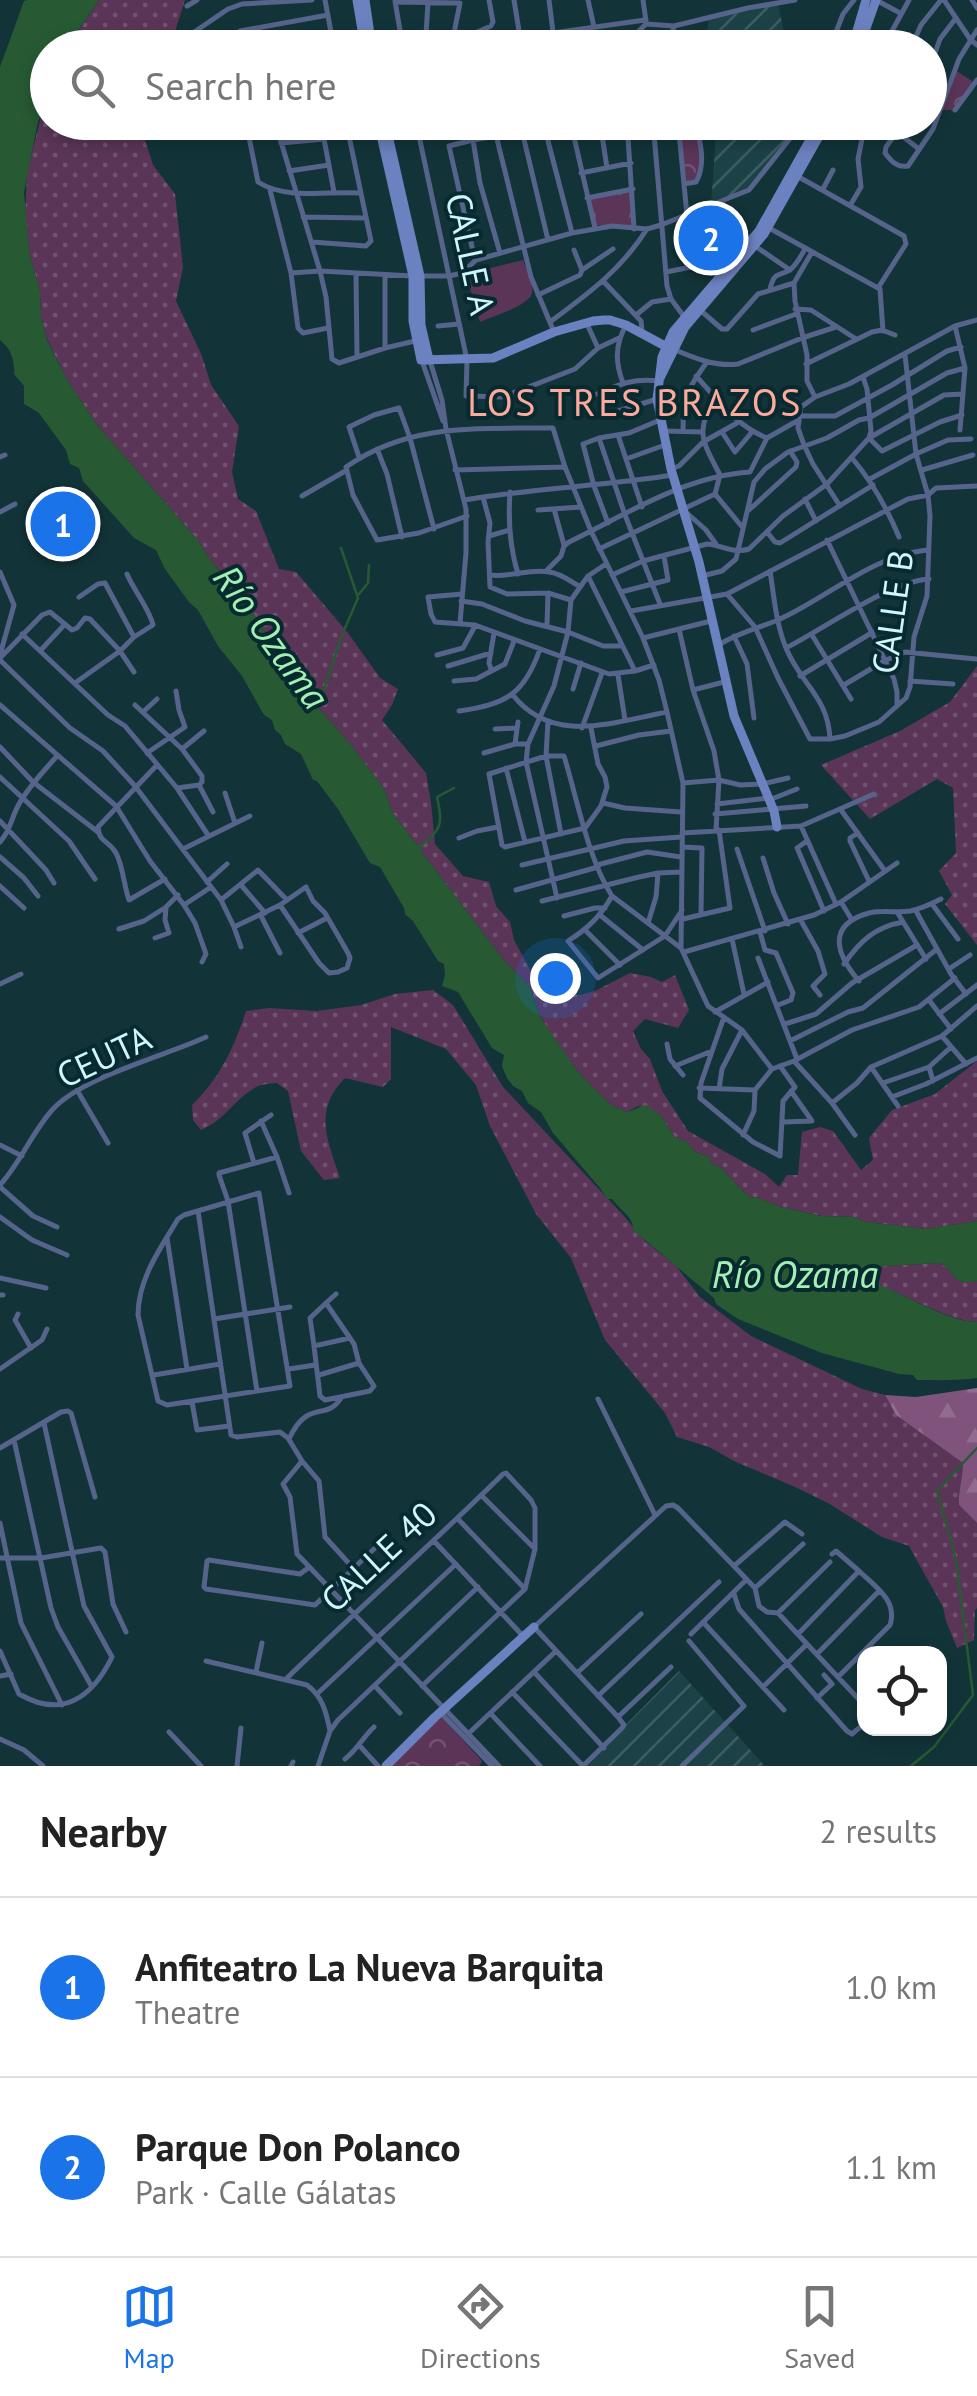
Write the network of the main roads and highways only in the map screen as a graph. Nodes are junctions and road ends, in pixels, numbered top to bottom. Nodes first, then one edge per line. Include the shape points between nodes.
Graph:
1 (357, 0) edge
2 (365, 0) edge
3 (866, 0) edge
4 (876, 0) edge
5 (361, 30) edge
6 (369, 30) edge
7 (859, 30) edge
8 (863, 30) edge
9 (385, 140) edge
10 (813, 140) edge
11 (765, 226) junction
12 (417, 276) junction
13 (686, 319) junction
14 (669, 348) junction
15 (425, 360) junction
16 (777, 826) road end
17 (534, 1627) road end
18 (386, 1766) edge

1 - 5 main road
2 - 6 main road
3 - 7 main road
4 - 8 main road
9 - 12 main road
10 - 11 main road
11 - 13 main road
11 - 13 main road via 755,246
12 - 15 main road
12 - 15 main road via 412,321
13 - 14 main road
14 - 15 main road via 610,320 552,327 493,358
14 - 16 main road via 657,399 662,431 734,716
17 - 18 main road

